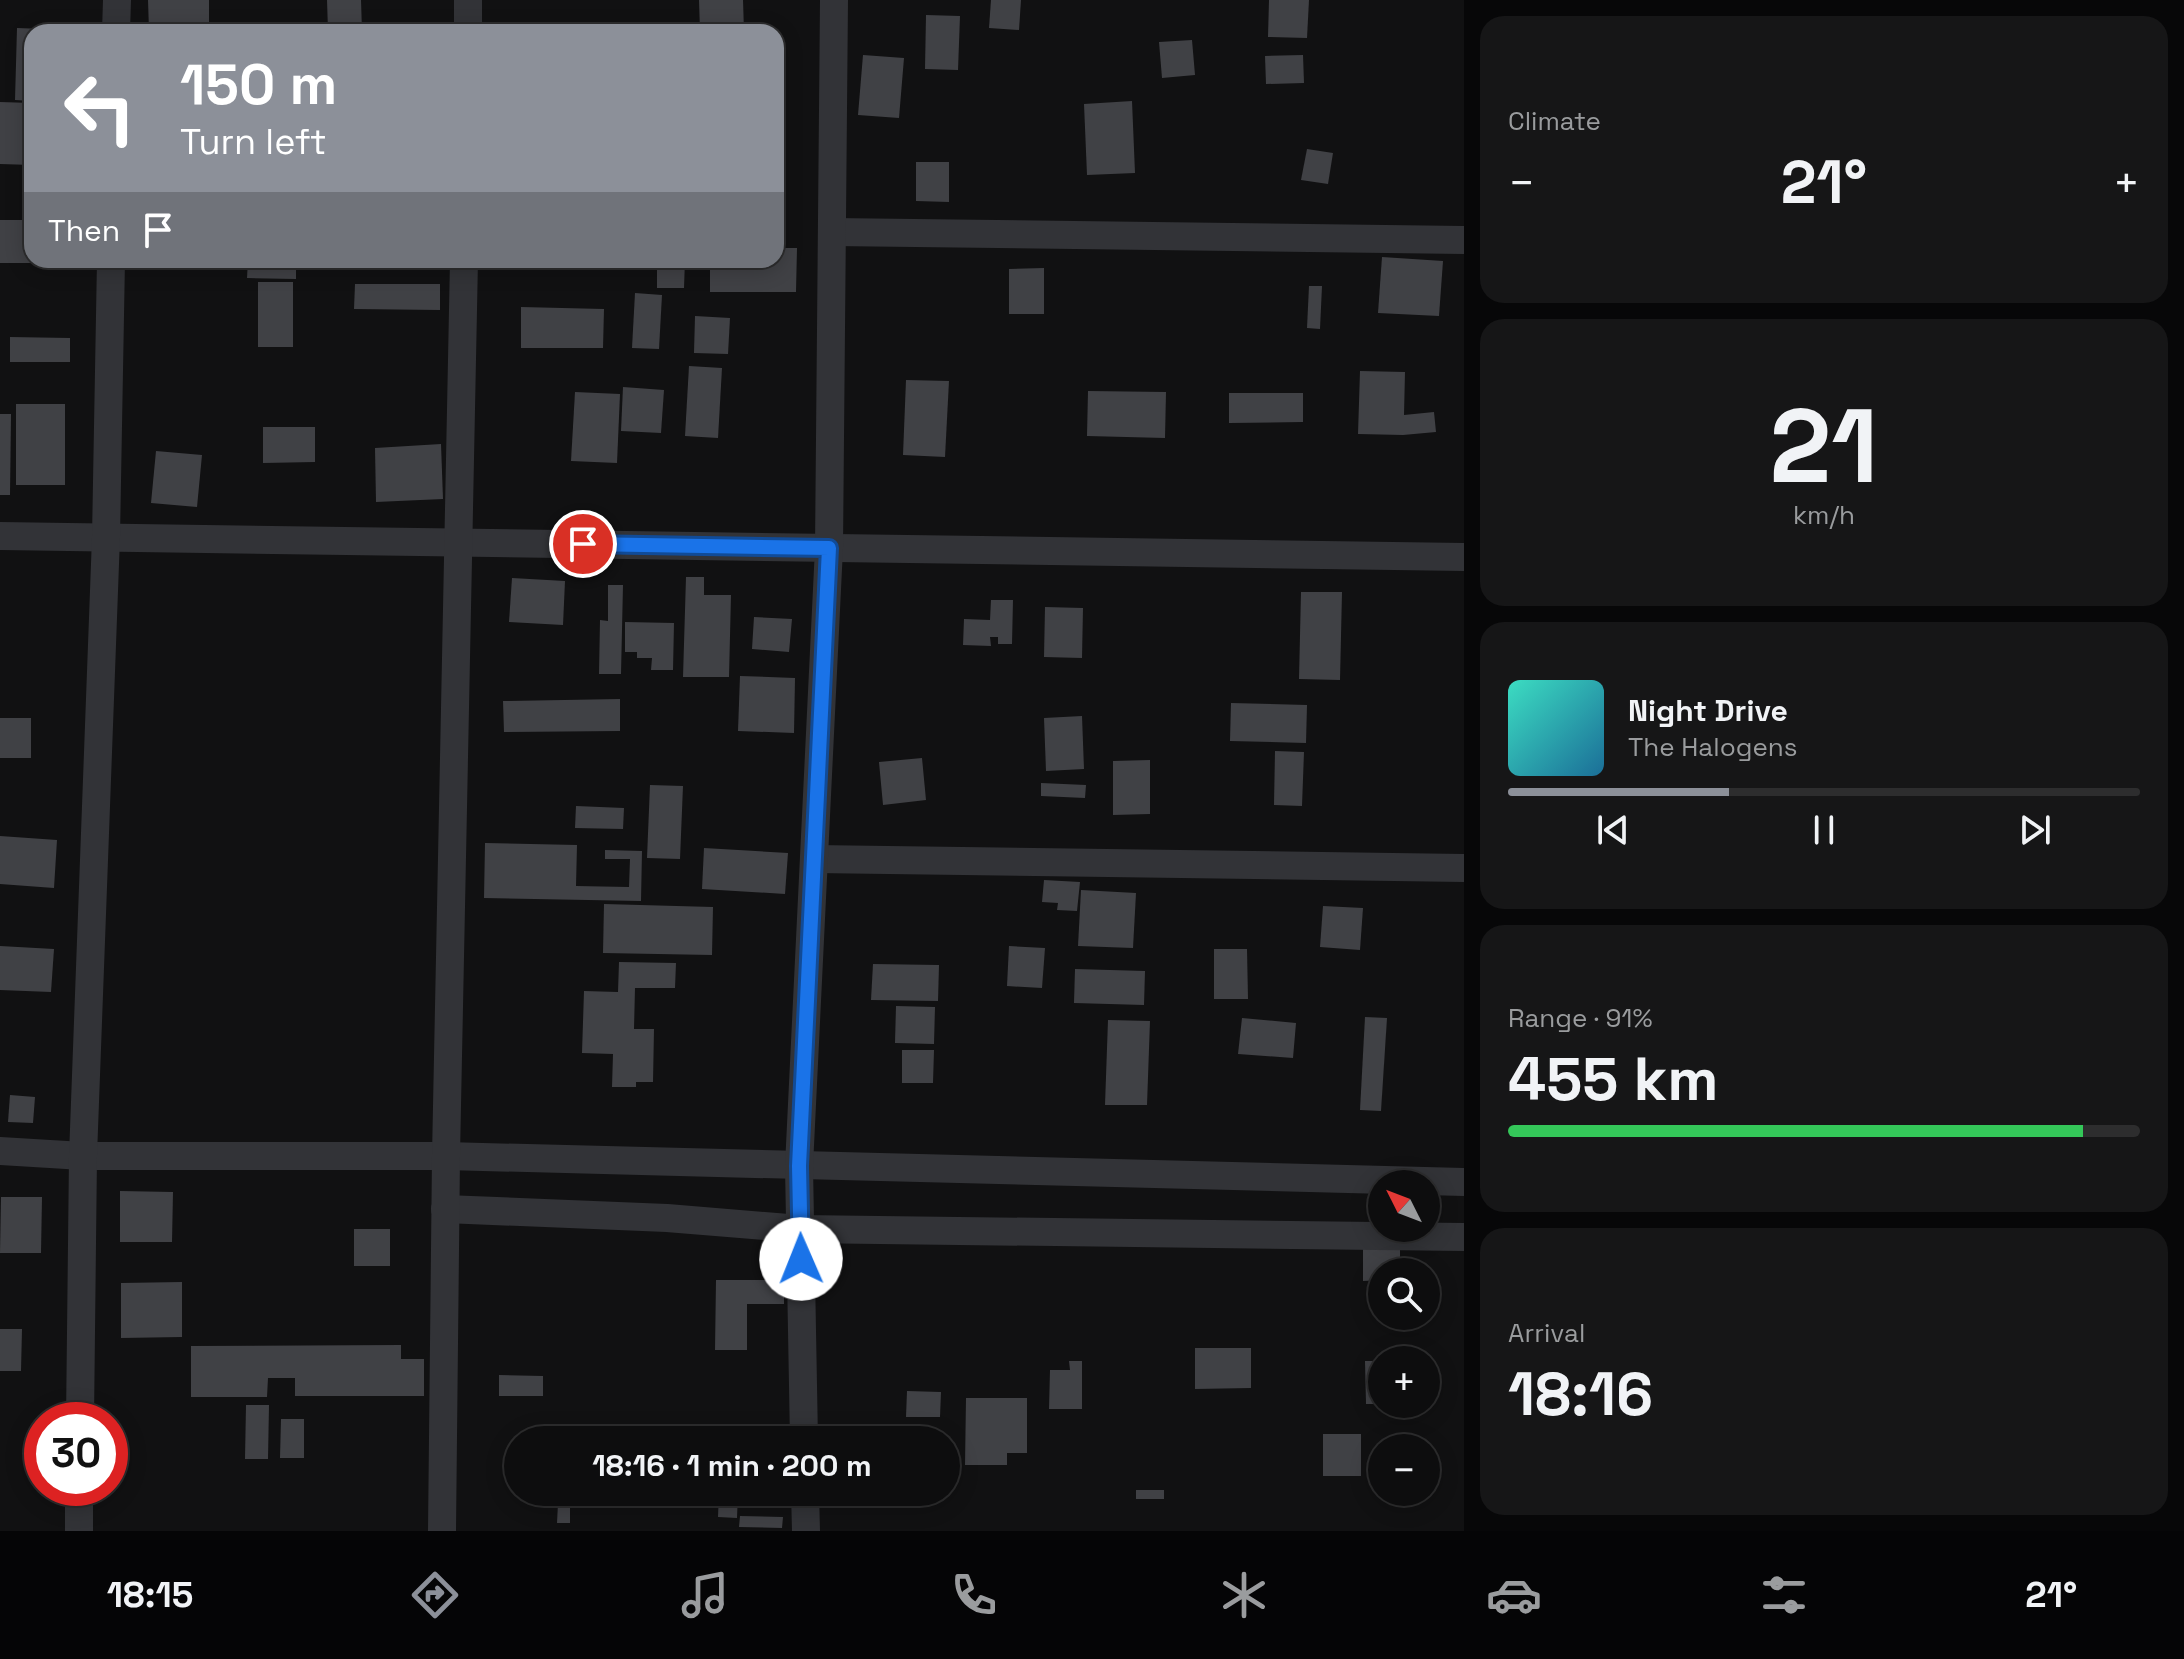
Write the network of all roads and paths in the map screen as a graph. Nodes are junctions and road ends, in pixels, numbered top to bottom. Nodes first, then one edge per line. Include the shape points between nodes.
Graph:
1 (117, 0) edge
2 (468, 0) edge
3 (834, 0) edge
4 (116, 24) edge
5 (468, 24) edge
6 (832, 232) junction
7 (1464, 240) edge
8 (111, 268) edge
9 (464, 268) edge
10 (0, 536) edge
11 (106, 537) junction
12 (459, 542) junction
13 (829, 548) junction
14 (1464, 557) edge
15 (814, 859) junction
16 (1464, 868) edge
17 (0, 1151) edge
18 (83, 1156) junction
19 (446, 1156) junction
20 (799, 1166) junction
21 (1464, 1182) edge
22 (445, 1209) junction
23 (800, 1229) junction
24 (1464, 1237) edge
25 (80, 1402) edge
26 (804, 1426) edge
27 (79, 1506) edge
28 (805, 1506) edge
29 (79, 1531) edge
30 (442, 1531) edge
31 (806, 1531) edge

1 - 4 street
2 - 5 street
3 - 6 street
6 - 7 street
6 - 13 street
8 - 11 street
9 - 12 street
10 - 11 street
11 - 12 street
11 - 18 street
12 - 13 street
12 - 19 street
13 - 14 street
13 - 15 street
15 - 16 street
15 - 20 street
17 - 18 street
18 - 19 street
18 - 25 street
19 - 20 street
19 - 22 street
20 - 21 street
20 - 23 street
22 - 23 street
22 - 30 street
23 - 24 street
23 - 26 street
27 - 29 street
28 - 31 street

